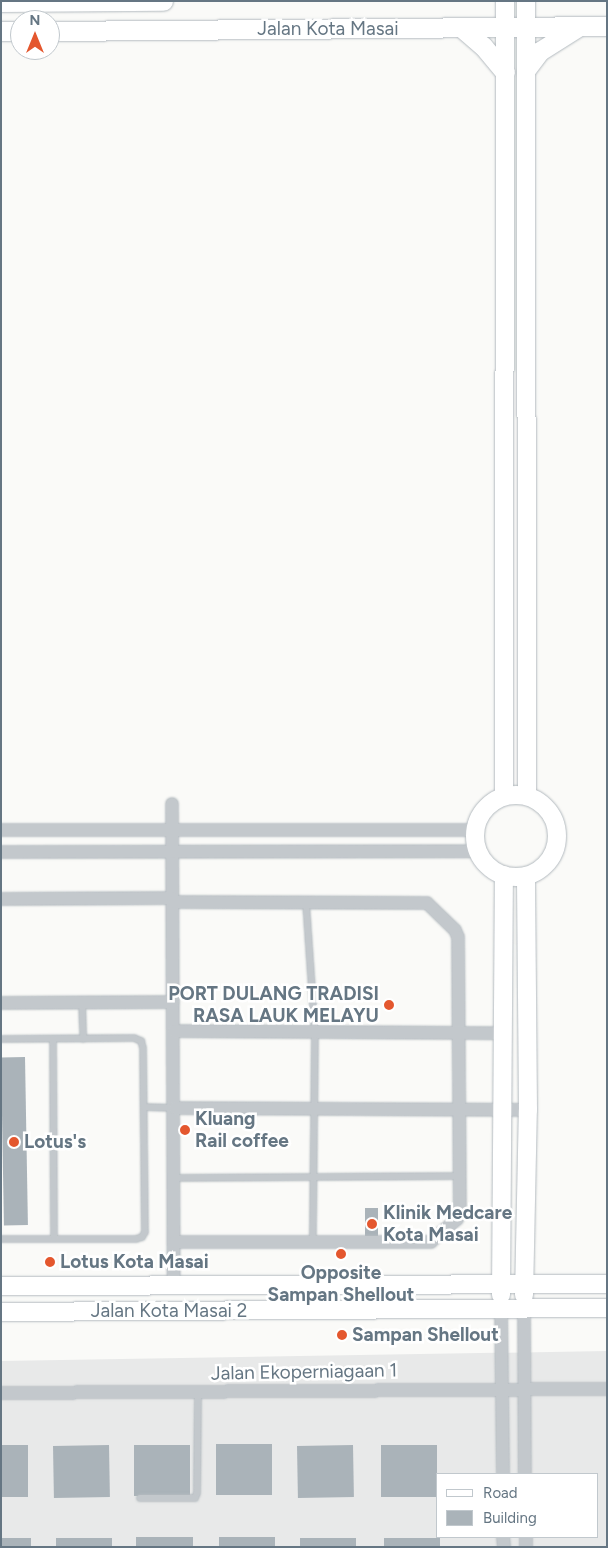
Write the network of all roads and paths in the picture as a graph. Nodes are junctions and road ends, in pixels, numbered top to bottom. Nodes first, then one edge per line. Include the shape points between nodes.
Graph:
1 (163, 1) edge
2 (505, 1) edge
3 (526, 1) edge
4 (1, 2) edge
5 (607, 26) edge
6 (505, 27) junction
7 (526, 27) junction
8 (579, 27) junction
9 (462, 28) junction
10 (60, 30) edge
11 (527, 68) junction
12 (505, 72) junction
13 (504, 796) junction
14 (527, 796) junction
15 (172, 804) dead end
16 (172, 829) junction
17 (1, 830) edge
18 (475, 830) junction
19 (172, 851) junction
20 (477, 851) junction
21 (1, 852) edge
22 (504, 875) junction
23 (526, 876) junction
24 (1, 899) edge
25 (173, 900) junction
26 (306, 902) junction
27 (82, 1002) junction
28 (173, 1002) junction
29 (1, 1003) edge
30 (174, 1031) junction
31 (315, 1032) junction
32 (502, 1032) junction
33 (458, 1033) junction
34 (1, 1039) edge
35 (53, 1039) junction
36 (83, 1039) junction
37 (144, 1107) junction
38 (175, 1108) junction
39 (315, 1109) junction
40 (458, 1110) junction
41 (501, 1110) junction
42 (528, 1110) junction
43 (460, 1176) junction
44 (314, 1177) junction
45 (175, 1178) junction
46 (1, 1239) edge
47 (54, 1239) junction
48 (313, 1241) junction
49 (175, 1242) junction
50 (501, 1284) junction
51 (524, 1284) junction
52 (607, 1284) edge
53 (1, 1286) edge
54 (174, 1286) junction
55 (607, 1308) edge
56 (501, 1309) junction
57 (524, 1309) junction
58 (1, 1312) edge
59 (502, 1389) junction
60 (525, 1389) junction
61 (607, 1389) edge
62 (198, 1392) junction
63 (1, 1394) edge
64 (503, 1473) edge
65 (526, 1473) edge
66 (140, 1498) dead end

1 - 4 main road
2 - 6 street
3 - 7 street
5 - 8 main road, Jalan Kota Masai
6 - 7 main road, Jalan Kota Masai
6 - 9 main road, Jalan Kota Masai
6 - 12 street
7 - 8 main road, Jalan Kota Masai
7 - 11 street
8 - 11 main road via 547,45
9 - 10 main road, Jalan Kota Masai
9 - 12 main road
11 - 14 street
12 - 13 street
13 - 14 street
13 - 18 street via 490,803 480,815
14 - 23 street via 549,810 558,836 556,849 549,861
15 - 16 street
16 - 17 street
16 - 18 street
16 - 19 street
18 - 20 street
19 - 20 street
19 - 21 street
19 - 25 street
20 - 22 street via 488,866
22 - 23 street
22 - 32 street
23 - 42 street
24 - 25 street
25 - 26 street
25 - 28 street
26 - 31 lane
26 - 33 street via 430,904 458,935
27 - 28 street
27 - 29 street
27 - 36 lane
28 - 30 street
30 - 31 street
30 - 38 street
31 - 33 street
31 - 39 lane
32 - 33 street
32 - 41 street
33 - 40 street
34 - 35 lane
35 - 36 lane
35 - 47 lane
36 - 37 lane via 134,1038 141,1041
37 - 38 lane
37 - 47 lane via 144,1235 136,1239
38 - 39 street
38 - 45 street
39 - 40 street
39 - 44 lane
40 - 41 street
40 - 43 street
41 - 42 street
41 - 50 street
42 - 51 street
43 - 44 lane
43 - 48 street via 460,1214 434,1241
44 - 45 lane
44 - 48 lane
45 - 49 street
46 - 47 lane
48 - 49 street
49 - 54 street
50 - 51 street, Jalan Kota Masai 2
50 - 54 street, Jalan Kota Masai 2
50 - 56 street
51 - 52 street, Jalan Kota Masai 2
51 - 57 street
53 - 54 street, Jalan Kota Masai 2
55 - 57 street, Jalan Kota Masai 2
56 - 57 street, Jalan Kota Masai 2
56 - 58 street, Jalan Kota Masai 2
56 - 59 street
57 - 60 street
59 - 60 street, Jalan Ekoperniagaan 1
59 - 62 street, Jalan Ekoperniagaan 1
59 - 64 street
60 - 61 street, Jalan Ekoperniagaan 1
60 - 65 street
62 - 63 street, Jalan Ekoperniagaan 1
62 - 66 lane via 197,1493 194,1498

